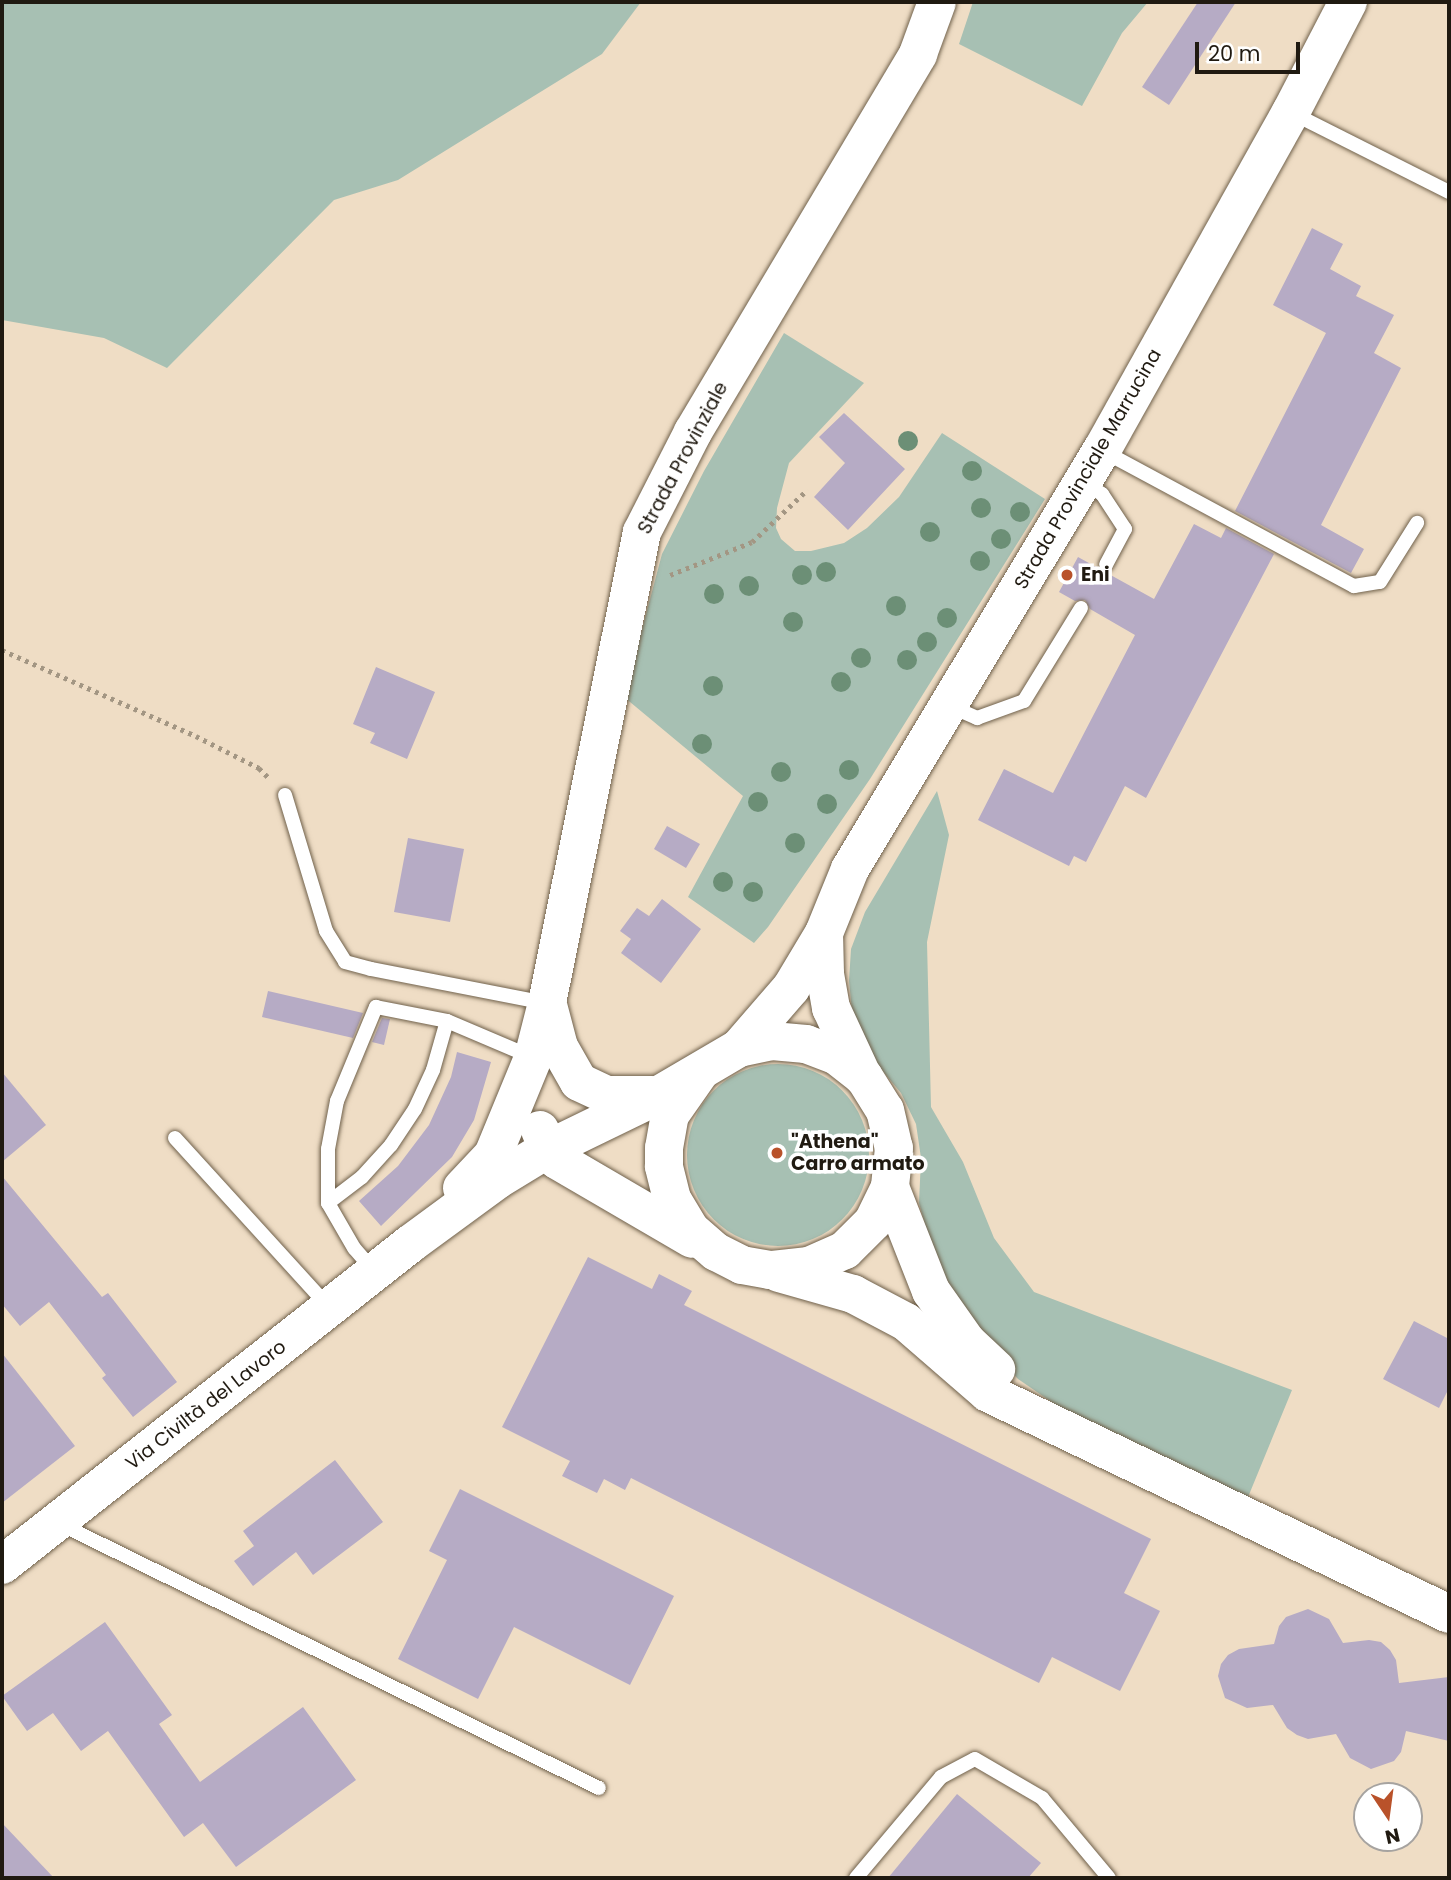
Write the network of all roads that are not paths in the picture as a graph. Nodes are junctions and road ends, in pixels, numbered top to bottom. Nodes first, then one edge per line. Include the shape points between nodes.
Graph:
1 (937, 2) edge
2 (1348, 2) edge
3 (1291, 112) junction
4 (1449, 192) edge
5 (1092, 466) junction
6 (1417, 523) dead end
7 (1106, 564) dead end
8 (1081, 608) dead end
9 (948, 705) junction
10 (285, 795) road end
11 (824, 933) junction
12 (547, 1003) junction
13 (447, 1021) junction
14 (739, 1048) junction
15 (533, 1058) junction
16 (700, 1072) junction
17 (864, 1077) junction
18 (659, 1095) junction
19 (175, 1138) dead end
20 (548, 1149) junction
21 (890, 1186) junction
22 (602, 1188) junction
23 (328, 1203) junction
24 (411, 1244) junction
25 (716, 1252) junction
26 (771, 1270) junction
27 (375, 1272) junction
28 (330, 1308) junction
29 (1057, 1424) junction
30 (56, 1522) junction
31 (2, 1565) edge
32 (1449, 1614) edge
33 (599, 1788) dead end
34 (856, 1878) edge
35 (1109, 1878) edge

1 - 12 main road, Strada Provinziale via 918,54 693,432 642,532
2 - 3 main road, Strada Provinciale Marrucina
3 - 4 lane
3 - 5 main road, Strada Provinciale Marrucina
5 - 6 lane via 1354,586 1380,582
5 - 7 lane via 1102,494 1125,529
5 - 9 main road, Strada Provinciale Marrucina
8 - 9 lane via 1024,701 977,718
9 - 11 main road, Strada Provinciale Marrucina via 850,869
10 - 12 lane via 326,931 345,962
11 - 14 main road, Strada Provinciale Marrucina via 791,988
11 - 17 main road, Strada Provinciale Marrucina via 831,1008
12 - 15 main road, Strada Provinziale
12 - 18 main road via 559,1047 579,1082 607,1095
13 - 15 lane
13 - 23 lane via 433,1070 415,1109 362,1177
13 - 23 lane via 376,1007 337,1101 328,1149
14 - 16 main road
14 - 17 main road via 772,1041 806,1044 837,1056
15 - 20 main road via 537,1122
15 - 24 main road via 493,1155
16 - 18 main road
16 - 25 main road via 670,1115 664,1166 679,1214
17 - 21 main road via 885,1110 894,1148
18 - 20 main road
19 - 28 lane
20 - 22 main road via 557,1160
20 - 24 main road via 497,1180
21 - 26 main road via 873,1222 845,1250 809,1266
21 - 29 main road via 920,1267 955,1327
22 - 24 main road via 547,1182 521,1187
22 - 25 main road
23 - 27 lane via 354,1248
24 - 27 main road, Via Civiltà del Lavoro
25 - 26 main road via 742,1265
26 - 29 main road via 853,1294 906,1322 988,1393
27 - 28 main road, Via Civiltà del Lavoro
28 - 30 main road, Via Civiltà del Lavoro
29 - 32 main road
30 - 31 main road, Via Civiltà del Lavoro
30 - 33 lane
34 - 35 lane via 941,1777 975,1759 1042,1798

